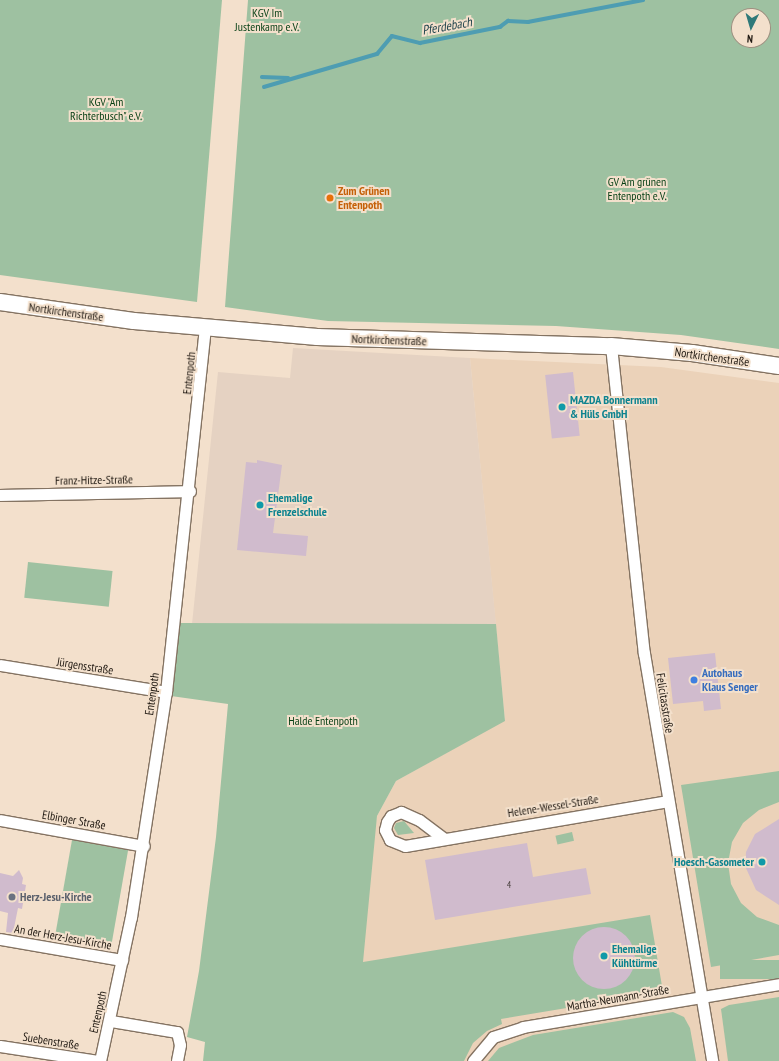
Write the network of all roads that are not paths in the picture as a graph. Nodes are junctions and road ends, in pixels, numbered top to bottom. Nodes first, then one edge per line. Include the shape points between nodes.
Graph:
1 (0, 302) edge
2 (205, 327) junction
3 (611, 346) junction
4 (779, 366) edge
5 (190, 491) junction
6 (0, 495) edge
7 (0, 665) edge
8 (166, 692) junction
9 (668, 801) junction
10 (0, 820) edge
11 (443, 838) junction
12 (144, 846) junction
13 (0, 939) edge
14 (122, 960) junction
15 (779, 984) edge
16 (701, 997) junction
17 (111, 1021) junction
18 (0, 1046) edge
19 (99, 1061) edge
20 (177, 1061) edge
21 (473, 1061) edge
22 (712, 1061) edge

1 - 2 main road, Nortkirchenstraße via 114,319
2 - 3 main road, Nortkirchenstraße via 371,340
2 - 5 street, Entenpoth
3 - 4 main road, Nortkirchenstraße via 692,353
3 - 9 street, Felicitasstraße via 644,653
5 - 6 street, Franz-Hitze-Straße
5 - 8 street, Entenpoth
7 - 8 street, Jürgensstraße
8 - 12 street, Entenpoth
9 - 11 street, Helene-Wessel-Straße
9 - 16 street, Felicitasstraße
10 - 12 street, Elbinger Straße
11 - 11 street, Helene-Wessel-Straße via 419,820 401,812 391,816 386,822 386,834 390,840 400,845
12 - 14 street, Entenpoth
13 - 14 street, An der Herz-Jesu-Kirche
14 - 17 street, Entenpoth
15 - 16 street, Martha-Neumann-Straße
16 - 21 street, Martha-Neumann-Straße via 523,1027 493,1037
16 - 22 street, Felicitasstraße
17 - 19 street, Entenpoth
17 - 20 street via 177,1032 180,1045
18 - 19 street, Suebenstraße

